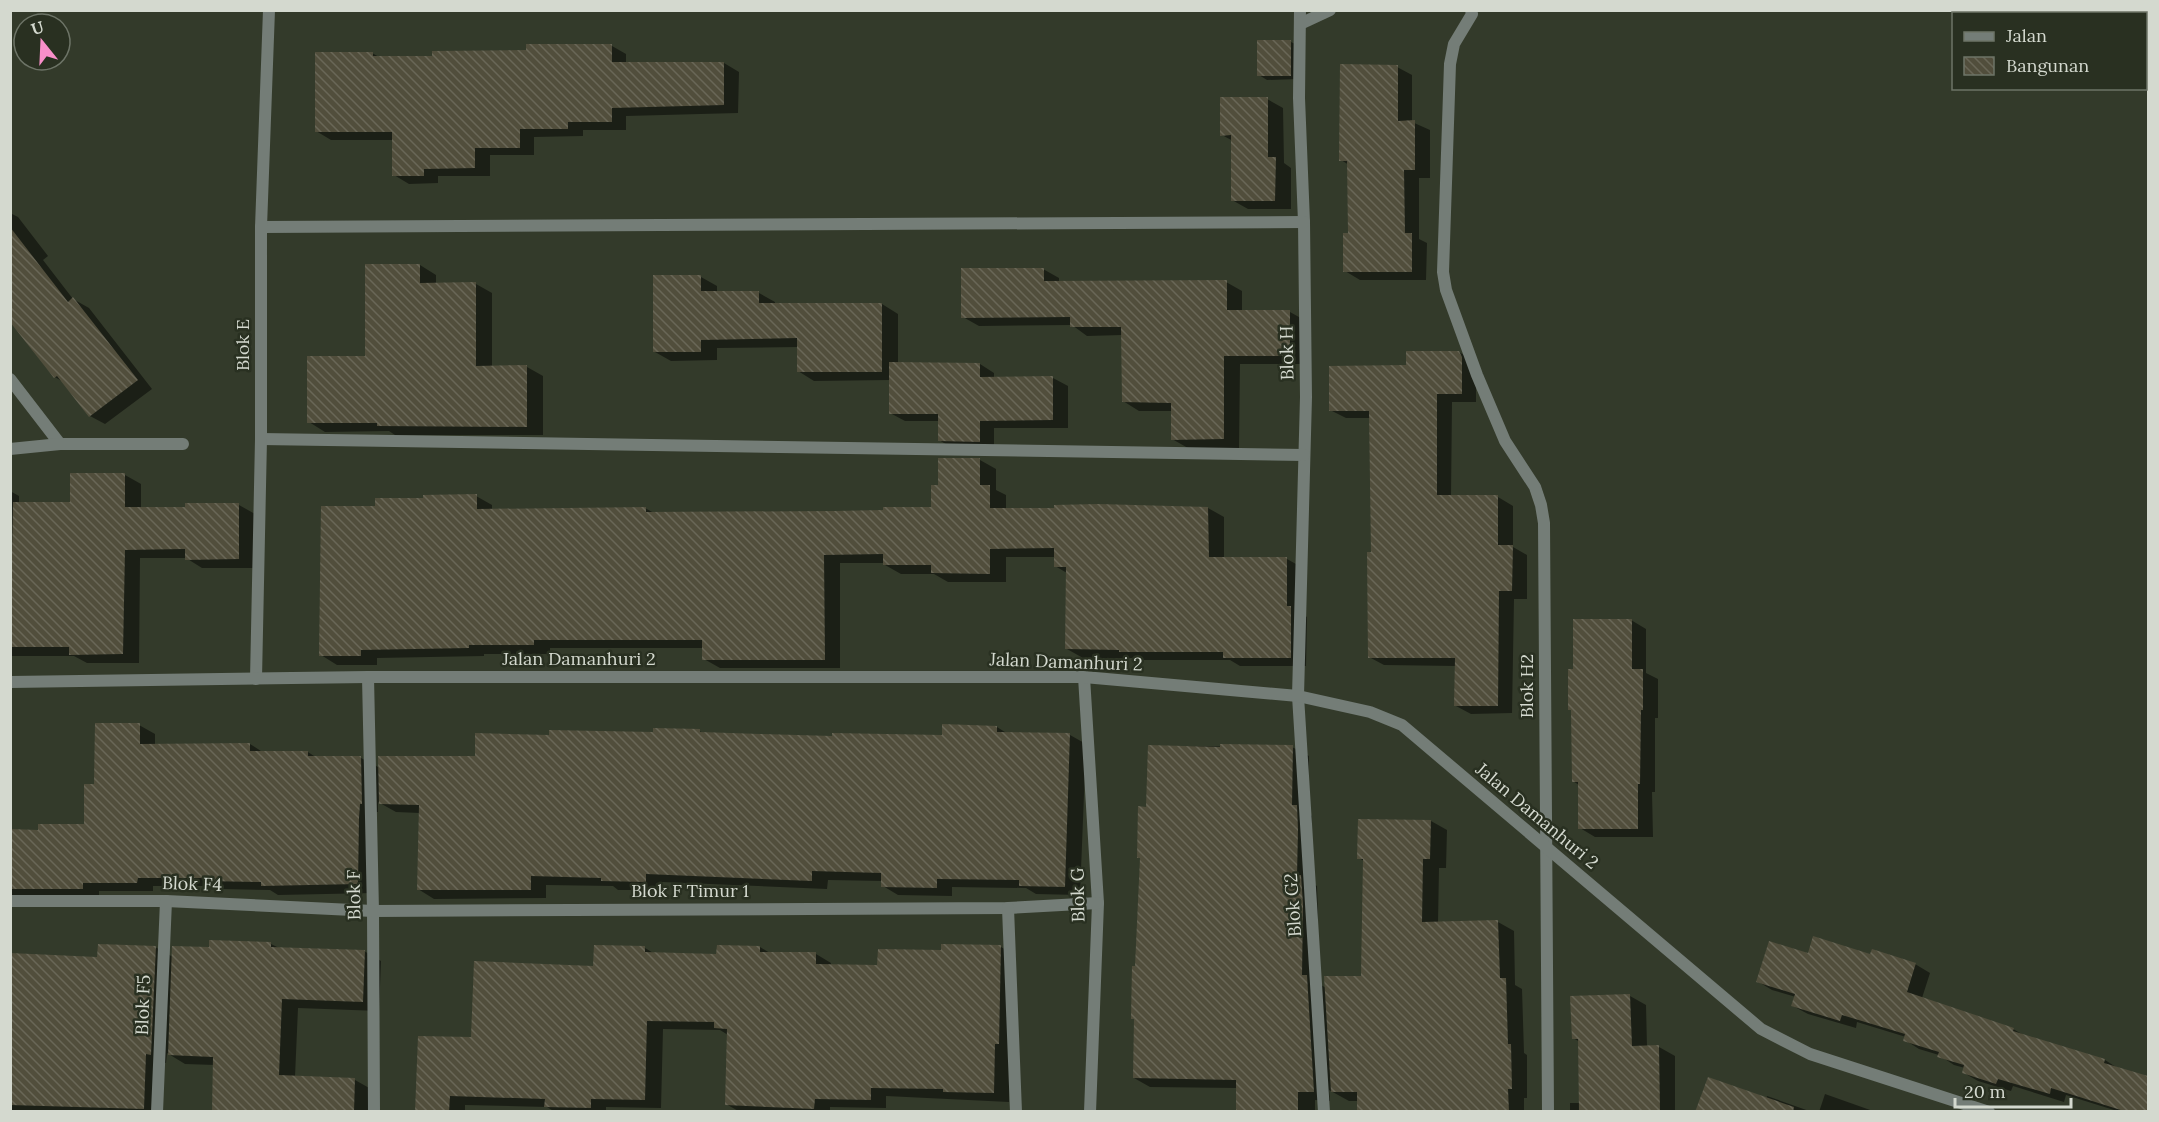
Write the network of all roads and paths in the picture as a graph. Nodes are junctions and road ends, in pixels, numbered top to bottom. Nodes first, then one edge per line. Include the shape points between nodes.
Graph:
1 (269, 10) edge
2 (1300, 10) edge
3 (1330, 10) edge
4 (1472, 10) edge
5 (1300, 24) junction
6 (1304, 222) junction
7 (261, 227) junction
8 (10, 379) edge
9 (261, 439) junction
10 (60, 444) junction
11 (183, 444) dead end
12 (10, 449) edge
13 (1304, 456) junction
14 (368, 677) junction
15 (1084, 677) junction
16 (256, 679) junction
17 (10, 682) edge
18 (1298, 696) junction
19 (1546, 848) junction
20 (10, 901) edge
21 (166, 901) junction
22 (1098, 903) junction
23 (1008, 908) junction
24 (373, 910) junction
25 (157, 1112) edge
26 (374, 1112) edge
27 (1016, 1112) edge
28 (1090, 1112) edge
29 (1324, 1112) edge
30 (1548, 1112) edge
31 (1989, 1112) edge

1 - 7 street, Blok E
2 - 5 street, Blok H
3 - 5 street
4 - 19 street, Blok H2 via 1454,44 1450,64 1443,272 1477,375 1505,441 1535,487 1541,505
5 - 6 street, Blok H
6 - 7 street
6 - 13 street, Blok H
7 - 9 street, Blok E
8 - 10 street
9 - 13 street
9 - 16 street, Blok E
10 - 11 street
10 - 12 street
13 - 18 street, Blok H
14 - 15 street, Jalan Damanhuri 2
14 - 16 street, Jalan Damanhuri 2
14 - 24 street, Blok F
15 - 18 street, Jalan Damanhuri 2
15 - 22 street, Blok G
16 - 17 street, Jalan Damanhuri 2
18 - 19 street, Jalan Damanhuri 2 via 1370,712 1402,725
18 - 29 street, Blok G2
19 - 30 street, Blok H2
19 - 31 street, Jalan Damanhuri 2 via 1761,1029 1810,1054
20 - 21 street, Blok F4
21 - 24 street, Blok F4
21 - 25 street, Blok F5
22 - 23 street, Blok F Timur 1
22 - 28 street, Blok G
23 - 24 street, Blok F Timur 1
23 - 27 street
24 - 26 street, Blok F

